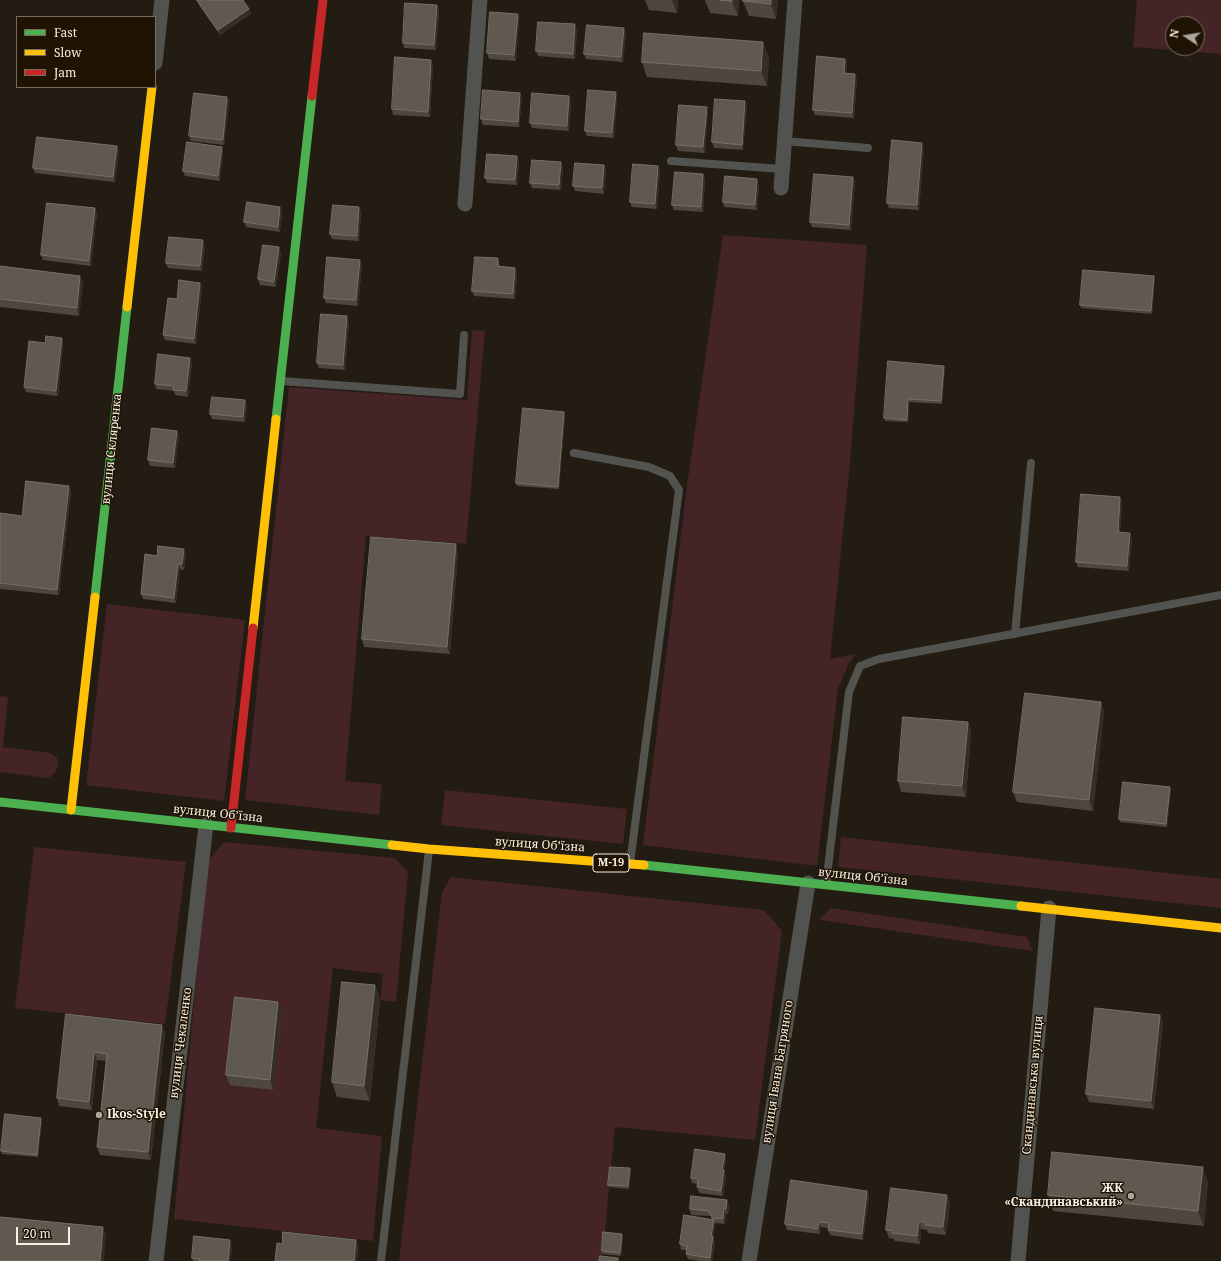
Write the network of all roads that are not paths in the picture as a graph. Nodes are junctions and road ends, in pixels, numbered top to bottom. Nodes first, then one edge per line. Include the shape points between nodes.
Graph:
1 (162, 0) edge
2 (323, 0) edge
3 (480, 0) edge
4 (795, 0) edge
5 (156, 55) edge
6 (152, 88) edge
7 (784, 141) junction
8 (868, 148) dead end
9 (671, 161) dead end
10 (782, 169) junction
11 (781, 188) dead end
12 (465, 204) dead end
13 (464, 335) dead end
14 (280, 381) junction
15 (574, 453) dead end
16 (1031, 463) dead end
17 (1221, 595) edge
18 (1016, 634) junction
19 (0, 802) edge
20 (71, 810) junction
21 (206, 825) junction
22 (231, 828) junction
23 (429, 850) junction
24 (630, 864) junction
25 (808, 883) junction
26 (826, 885) junction
27 (1049, 908) junction
28 (1221, 928) edge
29 (156, 1261) edge
30 (380, 1261) edge
31 (749, 1261) edge
32 (1018, 1261) edge

1 - 5 street
2 - 14 main road
3 - 12 street
4 - 7 street
6 - 20 main road, вулиця Скляренка
7 - 8 lane
7 - 10 street
9 - 10 lane
10 - 11 street
13 - 14 lane via 460,394
14 - 22 main road
15 - 24 lane via 649,467 670,476 679,490
16 - 18 lane
17 - 18 lane
18 - 26 lane via 879,659 860,666 849,692
19 - 20 main road, вулиця Об’їзна / М-19
20 - 21 main road, вулиця Об’їзна / М-19
21 - 22 main road, вулиця Об’їзна / М-19
21 - 29 street, вулиця Чекаленко
22 - 23 main road, вулиця Об’їзна / М-19
23 - 24 main road, вулиця Об’їзна / М-19
23 - 30 lane
24 - 25 main road, вулиця Об’їзна / М-19
25 - 26 main road, вулиця Об’їзна / М-19
25 - 31 street, вулиця Івана Багряного
26 - 27 main road, вулиця Об’їзна / М-19
27 - 28 main road, вулиця Об’їзна / М-19
27 - 32 street, Скандинавська вулиця

